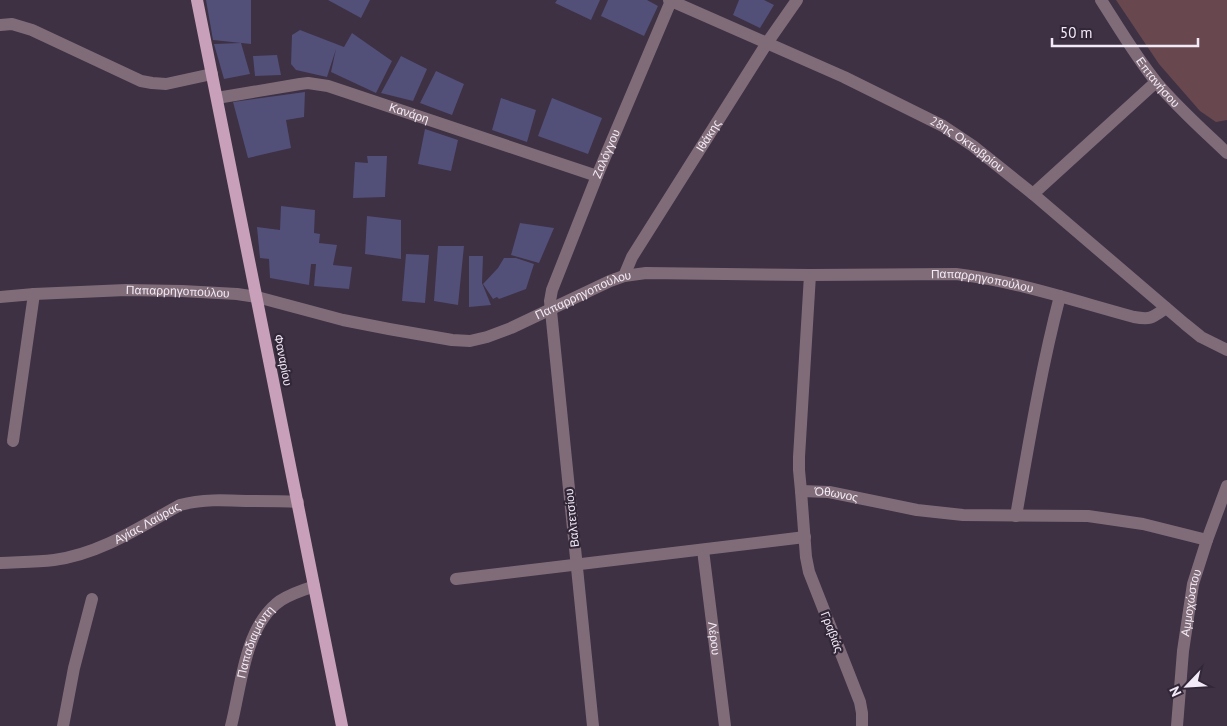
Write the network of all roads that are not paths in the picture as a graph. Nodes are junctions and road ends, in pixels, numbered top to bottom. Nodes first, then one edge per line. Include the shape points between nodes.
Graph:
1 (197, 0) edge
2 (670, 0) edge
3 (797, 0) edge
4 (1101, 0) edge
5 (0, 25) edge
6 (767, 43) junction
7 (212, 74) junction
8 (1156, 82) junction
9 (217, 98) junction
10 (1227, 153) edge
11 (597, 176) junction
12 (1034, 194) junction
13 (810, 275) junction
14 (624, 276) junction
15 (34, 294) junction
16 (1060, 296) junction
17 (0, 297) edge
18 (257, 297) junction
19 (1166, 308) junction
20 (550, 310) junction
21 (1227, 350) edge
22 (13, 441) dead end
23 (1227, 486) edge
24 (801, 491) junction
25 (298, 502) junction
26 (1016, 516) junction
27 (805, 537) junction
28 (1207, 540) junction
29 (703, 550) junction
30 (0, 563) edge
31 (577, 565) junction
32 (456, 579) dead end
33 (314, 586) junction
34 (92, 599) dead end
35 (63, 726) edge
36 (232, 726) edge
37 (342, 726) edge
38 (593, 726) edge
39 (725, 726) edge
40 (862, 726) edge
41 (1177, 726) edge

1 - 7 main road, Φαναρίου
2 - 6 street, 28ης Οκτωβρίου
2 - 11 street, Ζαλόγγου
3 - 6 street, Ιθάκης
4 - 8 street, Επτανήσου
5 - 7 street via 12,24 32,30 141,81 166,84
6 - 12 street, 28ης Οκτωβρίου via 943,126
6 - 14 street, Ιθάκης via 632,257
7 - 9 main road, Φαναρίου
8 - 10 street, Επτανήσου
8 - 12 street
9 - 11 street, Κανάρη via 308,83 328,86
9 - 18 main road, Φαναρίου
11 - 20 street, Ζαλόγγου via 552,290
12 - 19 street, 28ης Οκτωβρίου
13 - 14 street, Παπαρρηγοπούλου via 661,272
13 - 16 street, Παπαρρηγοπούλου via 956,274 1004,281
13 - 24 street via 799,470
14 - 20 street, Παπαρρηγοπούλου
15 - 17 street, Παπαρρηγοπούλου
15 - 18 street, Παπαρρηγοπούλου via 126,290
15 - 22 street
16 - 19 street, Παπαρρηγοπούλου via 1146,319
16 - 26 street via 1042,372
18 - 20 street, Παπαρρηγοπούλου via 343,320 462,341 487,337
18 - 25 main road, Φαναρίου
19 - 21 street, 28ης Οκτωβρίου via 1201,337
20 - 31 street, Βαλτετσίου
23 - 28 street, Αμμοχώστου
24 - 26 street, Όθωνος via 829,492 962,516
24 - 27 street, Όθωνος
25 - 30 street, Αγίας Λαύρας via 192,502 180,505 117,541 83,553 55,560
25 - 33 main road, Φαναρίου
26 - 28 street, Όθωνος via 1088,516 1143,524
27 - 29 street
27 - 40 street, Γραβιάς via 809,572 860,702
28 - 41 street, Αμμοχώστου via 1193,584
29 - 31 street
29 - 39 street, Λέρου
31 - 32 street
31 - 38 street, Βαλτετσίου
33 - 36 street, Παπαδιαμάντη via 283,599 261,621 250,645
33 - 37 main road, Φαναρίου
34 - 35 street

